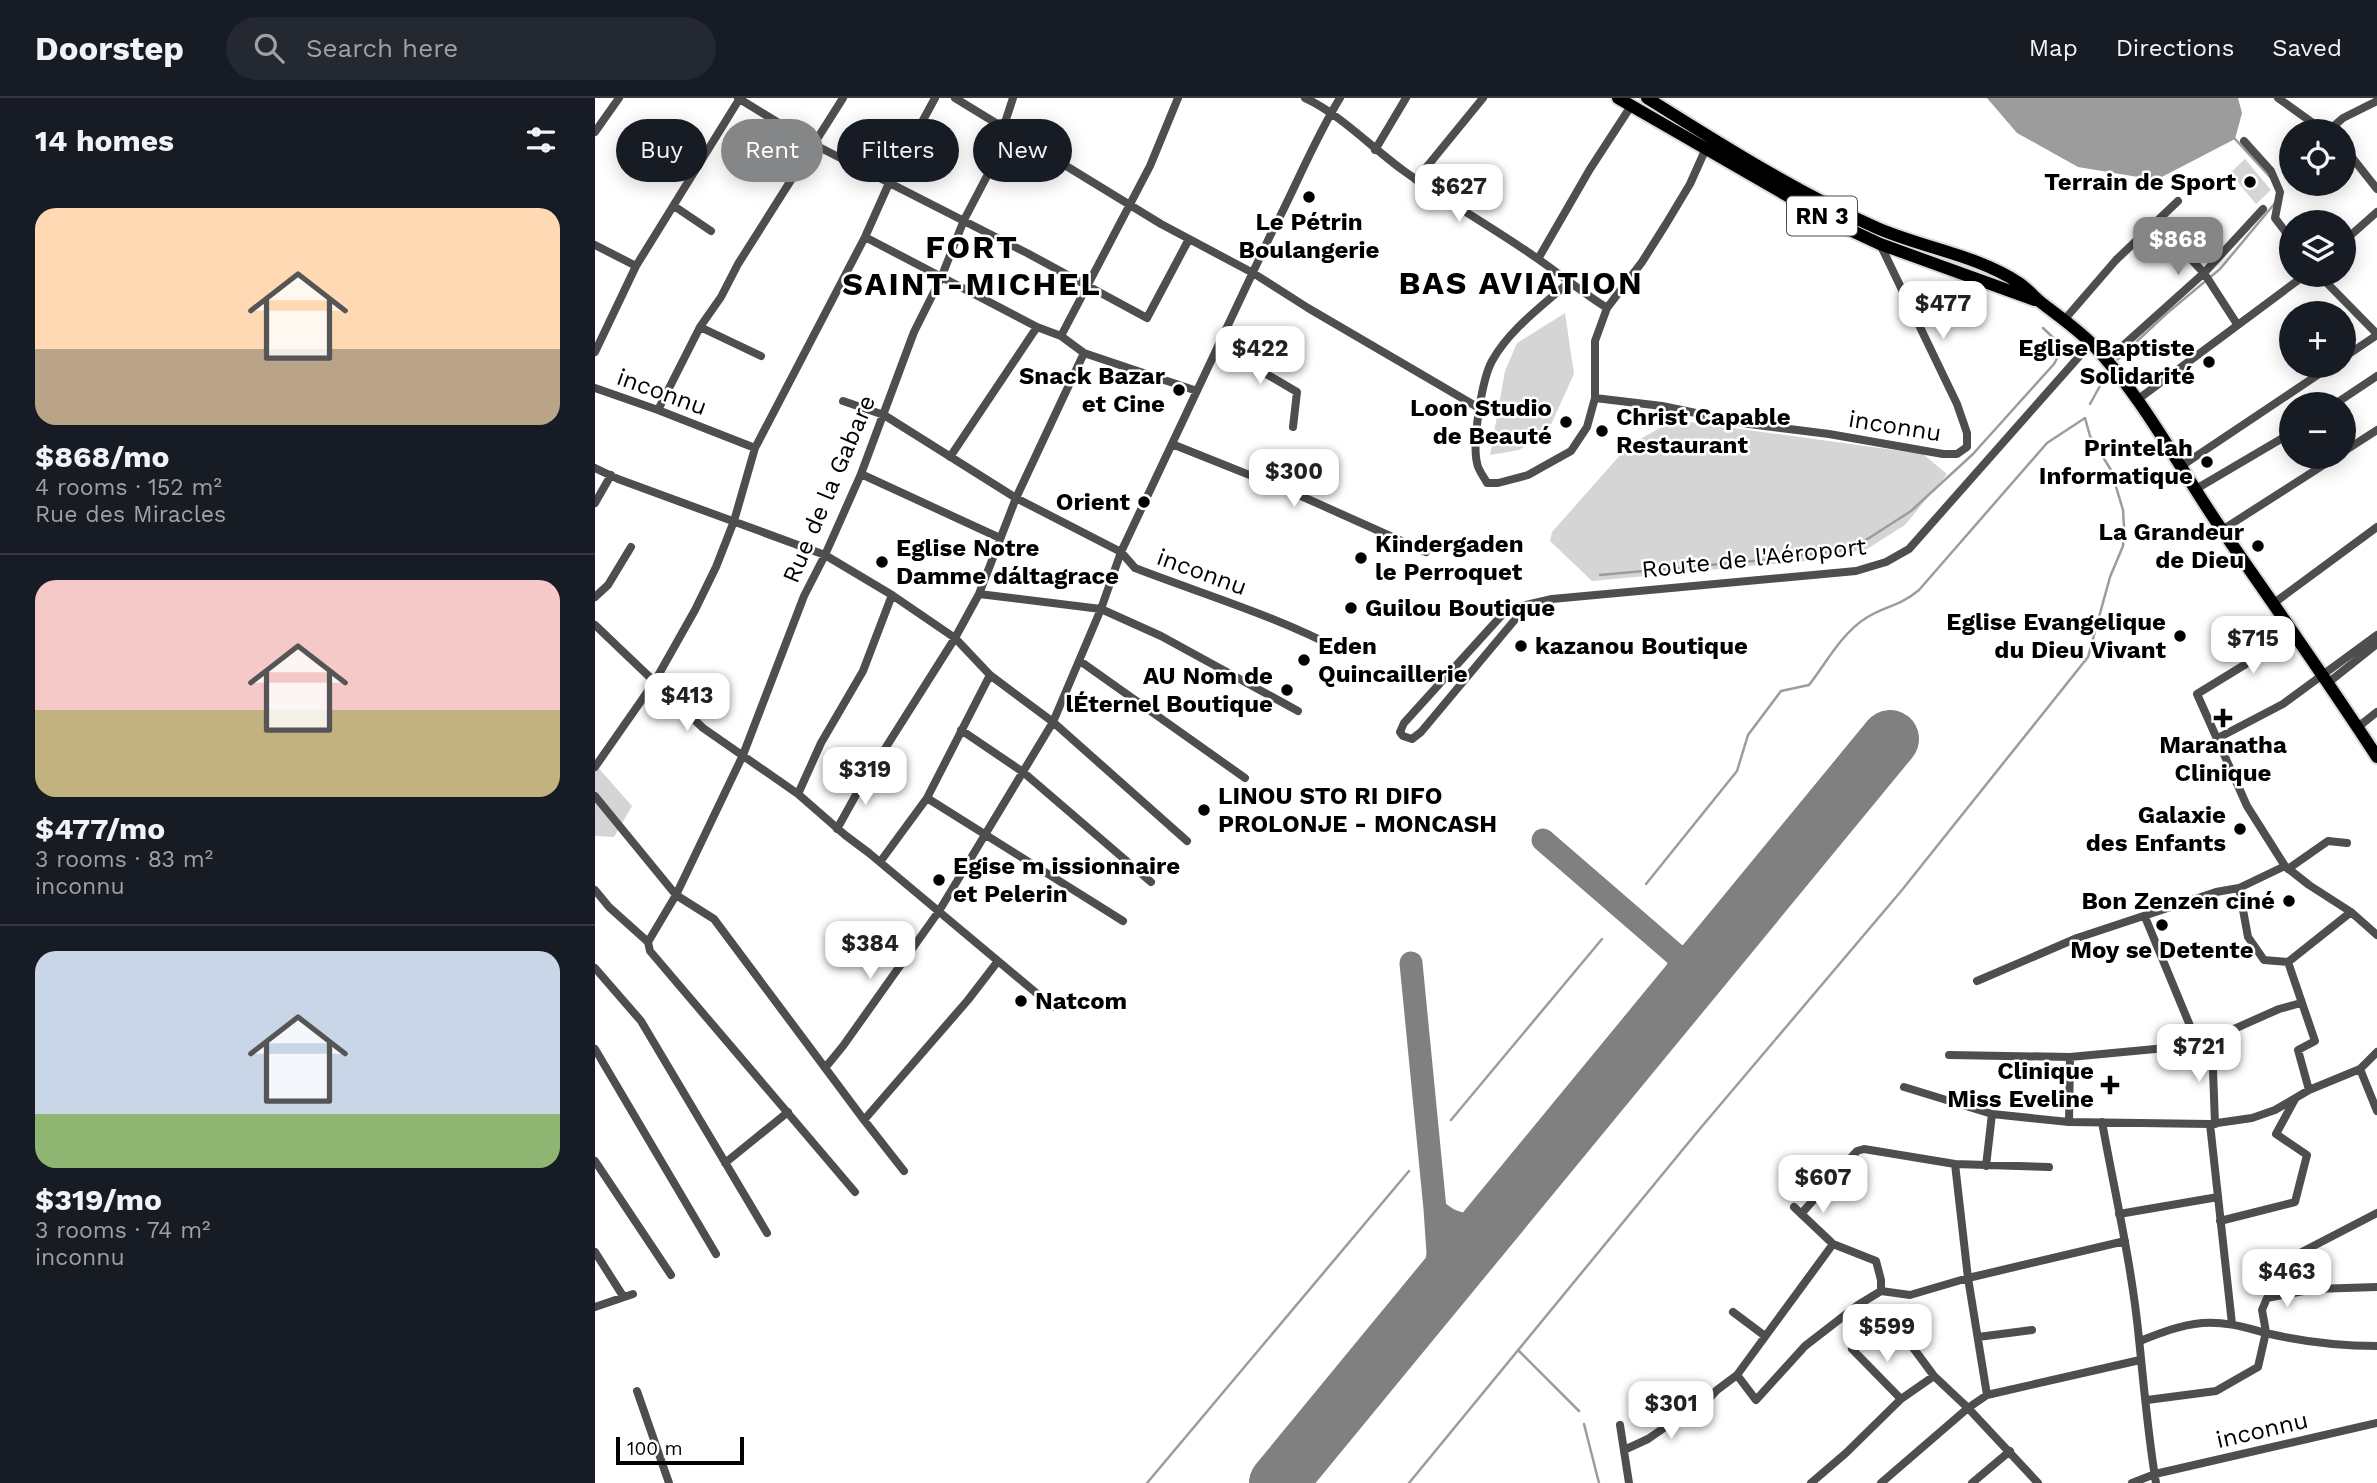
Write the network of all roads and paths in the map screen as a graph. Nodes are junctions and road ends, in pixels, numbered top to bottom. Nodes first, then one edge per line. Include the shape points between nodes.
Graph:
1 (618, 98) edge
2 (739, 98) edge
3 (843, 98) edge
4 (935, 98) edge
5 (955, 98) edge
6 (1013, 98) edge
7 (1178, 98) edge
8 (1305, 98) edge
9 (1340, 98) edge
10 (1406, 98) edge
11 (1483, 98) edge
12 (1618, 98) edge
13 (1647, 98) edge
14 (2278, 98) edge
15 (2377, 101) edge
16 (1631, 106) junction
17 (1330, 113) junction
18 (773, 119) edge
19 (924, 119) edge
20 (988, 119) edge
21 (1006, 119) edge
22 (2309, 119) edge
23 (2342, 119) edge
24 (823, 129) edge
25 (595, 132) edge
26 (2244, 141) dead end
27 (1708, 144) junction
28 (1375, 150) junction
29 (2356, 162) edge
30 (1072, 170) edge
31 (1416, 180) junction
32 (789, 182) edge
33 (890, 182) edge
34 (892, 182) edge
35 (984, 182) edge
36 (2377, 189) edge
37 (2178, 201) dead end
38 (1130, 205) junction
39 (674, 206) junction
40 (2263, 209) dead end
41 (2377, 212) edge
42 (964, 220) junction
43 (2156, 222) junction
44 (2279, 223) edge
45 (711, 231) dead end
46 (2356, 231) edge
47 (865, 237) junction
48 (1189, 239) junction
49 (1880, 244) junction
50 (595, 245) edge
51 (1538, 259) junction
52 (636, 266) junction
53 (1253, 273) junction
54 (2204, 273) junction
55 (941, 278) junction
56 (1568, 283) junction
57 (1088, 287) junction
58 (2288, 287) edge
59 (2331, 287) edge
60 (2041, 302) junction
61 (1607, 309) junction
62 (2065, 319) junction
63 (2237, 324) junction
64 (700, 327) junction
65 (1037, 327) junction
66 (2377, 334) edge
67 (1061, 336) junction
68 (2091, 343) junction
69 (2356, 349) edge
70 (1218, 351) junction
71 (595, 352) edge
72 (1084, 353) junction
73 (761, 356) dead end
74 (2107, 360) junction
75 (2377, 376) edge
76 (2313, 378) edge
77 (595, 388) edge
78 (1196, 391) junction
79 (2353, 392) edge
80 (1595, 398) junction
81 (2137, 400) junction
82 (843, 401) dead end
83 (1479, 408) junction
84 (658, 410) junction
85 (884, 415) junction
86 (1293, 427) dead end
87 (2377, 430) edge
88 (2279, 440) edge
89 (1172, 444) junction
90 (2356, 444) edge
91 (755, 449) junction
92 (950, 457) junction
93 (2180, 467) junction
94 (595, 468) edge
95 (2317, 469) edge
96 (861, 474) junction
97 (611, 475) junction
98 (2196, 489) junction
99 (1016, 498) junction
100 (595, 503) edge
101 (734, 521) junction
102 (2377, 527) edge
103 (2222, 530) junction
104 (1000, 538) junction
105 (631, 547) dead end
106 (1121, 552) junction
107 (1426, 552) dead end
108 (825, 555) junction
109 (979, 594) junction
110 (891, 595) junction
111 (595, 597) edge
112 (2274, 603) junction
113 (1535, 604) junction
114 (1101, 609) junction
115 (595, 625) edge
116 (2295, 634) junction
117 (2377, 635) edge
118 (955, 638) junction
119 (2377, 644) edge
120 (1344, 652) dead end
121 (1080, 661) junction
122 (990, 675) junction
123 (2326, 678) junction
124 (655, 681) junction
125 (1298, 711) dead end
126 (2377, 712) edge
127 (1053, 722) junction
128 (2358, 727) junction
129 (961, 730) junction
130 (2216, 739) junction
131 (743, 755) junction
132 (2377, 757) edge
133 (595, 767) edge
134 (1023, 772) junction
135 (1245, 778) dead end
136 (798, 794) junction
137 (595, 796) edge
138 (927, 798) junction
139 (838, 829) junction
140 (986, 833) junction
141 (1187, 841) dead end
142 (2347, 843) dead end
143 (880, 862) junction
144 (2287, 867) junction
145 (1151, 882) dead end
146 (2239, 888) junction
147 (595, 890) edge
148 (676, 895) junction
149 (939, 911) junction
150 (2351, 912) junction
151 (2145, 916) junction
152 (1123, 921) dead end
153 (2377, 935) edge
154 (648, 942) junction
155 (998, 961) junction
156 (2288, 962) junction
157 (595, 968) edge
158 (1977, 981) dead end
159 (2301, 1003) junction
160 (1053, 1007) dead end
161 (2201, 1043) junction
162 (595, 1049) edge
163 (2377, 1052) edge
164 (1949, 1055) dead end
165 (2070, 1057) junction
166 (825, 1068) junction
167 (2360, 1069) junction
168 (1904, 1087) dead end
169 (2309, 1090) junction
170 (2295, 1099) junction
171 (2377, 1111) edge
172 (788, 1112) junction
173 (1993, 1114) junction
174 (864, 1120) junction
175 (2069, 1122) junction
176 (2102, 1122) junction
177 (2212, 1124) junction
178 (595, 1161) edge
179 (725, 1163) junction
180 (1955, 1164) junction
181 (1986, 1166) junction
182 (2049, 1167) dead end
183 (904, 1171) dead end
184 (855, 1192) dead end
185 (2218, 1197) junction
186 (1794, 1207) dead end
187 (2377, 1213) edge
188 (1801, 1214) junction
189 (2119, 1214) junction
190 (2220, 1221) junction
191 (767, 1233) dead end
192 (2125, 1241) junction
193 (1833, 1244) junction
194 (595, 1252) edge
195 (716, 1254) dead end
196 (2296, 1255) dead end
197 (671, 1275) dead end
198 (1968, 1278) junction
199 (2377, 1287) edge
200 (1881, 1291) junction
201 (633, 1294) dead end
202 (624, 1296) junction
203 (595, 1307) edge
204 (1733, 1312) dead end
205 (1894, 1322) dead end
206 (2232, 1324) junction
207 (2032, 1330) dead end
208 (2266, 1332) junction
209 (1765, 1336) junction
210 (1978, 1337) junction
211 (2140, 1341) junction
212 (2377, 1346) edge
213 (1852, 1349) dead end
214 (2140, 1360) junction
215 (1737, 1375) junction
216 (1934, 1376) junction
217 (637, 1391) dead end
218 (1987, 1395) junction
219 (1901, 1399) junction
220 (2147, 1400) junction
221 (1968, 1408) junction
222 (2377, 1423) edge
223 (1620, 1425) dead end
224 (1624, 1450) junction
225 (2010, 1451) junction
226 (2156, 1478) edge
227 (669, 1483) edge
228 (1629, 1483) edge
229 (1811, 1483) edge
230 (1881, 1483) edge
231 (1972, 1483) edge
232 (2037, 1483) edge
233 (2133, 1483) edge

1 - 25 street
2 - 18 street, inconnu
2 - 39 street, inconnu
3 - 24 street
4 - 19 street
5 - 20 street
6 - 21 street, Rue de la Gabare
7 - 38 street
8 - 17 street
9 - 17 street
10 - 28 street
11 - 31 street
12 - 16 main road, RN 3
13 - 27 main road, RN 3
14 - 22 street
15 - 23 street
16 - 27 main road, RN 3
16 - 51 street
17 - 28 street
17 - 53 street
26 - 44 street via 2271,171 2280,192 2275,218
27 - 49 main road, RN 3 via 1833,222
27 - 60 main road, RN 3 via 1886,232 2000,272
27 - 61 street via 1660,234
28 - 31 street
29 - 36 street
30 - 38 street
31 - 51 street
32 - 64 street
33 - 47 street
34 - 42 street, inconnu
35 - 42 street, Rue de la Gabare
37 - 43 street
38 - 48 street
38 - 57 street
39 - 45 street
39 - 52 street, inconnu
40 - 54 street
41 - 46 street
42 - 55 street, Rue de la Gabare
42 - 57 street, inconnu
43 - 54 street
43 - 62 street
47 - 55 street
47 - 91 street
48 - 53 street
48 - 57 street, inconnu via 1147,318
49 - 60 main road, RN 3
49 - 80 street, inconnu via 1957,404 1968,447 1963,451 1943,454
50 - 52 street
51 - 56 street
52 - 71 street, inconnu
53 - 70 street
53 - 83 street
54 - 63 street
54 - 74 street
55 - 65 street
55 - 85 street, Rue de la Gabare via 914,332
56 - 61 street
56 - 83 street via 1515,331 1491,362
57 - 67 street
58 - 63 street
59 - 66 street
60 - 62 main road, RN 3
61 - 80 street via 1595,341
62 - 68 main road, RN 3
63 - 81 street
64 - 73 street
64 - 84 street
65 - 67 street
65 - 92 street
66 - 69 street
67 - 72 street
68 - 74 main road, RN 3
68 - 113 street, Route de l'Aéroport via 1909,549 1886,562 1856,570
70 - 78 street
70 - 86 street via 1297,392
72 - 78 street
72 - 99 street
74 - 81 main road, RN 3
75 - 79 street
76 - 93 street
77 - 84 street, inconnu
78 - 89 street
80 - 83 street via 1587,427 1570,451 1528,475 1498,483 1487,482 1477,464
81 - 93 main road, RN 3
82 - 85 street, inconnu
84 - 91 street, inconnu
85 - 92 street, inconnu
85 - 96 street, Rue de la Gabare
87 - 90 street
88 - 98 street
89 - 106 street
89 - 107 street
91 - 101 street
92 - 99 street, inconnu
93 - 98 main road, RN 3
94 - 97 street
95 - 103 street
96 - 104 street
96 - 108 street, Rue de la Gabare
97 - 100 street
97 - 101 street
98 - 103 main road, RN 3
99 - 104 street
99 - 106 street, inconnu
101 - 108 street
101 - 124 street via 695,610
102 - 112 street
103 - 112 main road, RN 3
104 - 109 street
105 - 111 street via 608,585
106 - 114 street
106 - 120 street, inconnu via 1135,568 1269,617
108 - 110 street
108 - 131 street, Rue de la Gabare via 804,596
109 - 114 street
109 - 118 street
110 - 118 street
110 - 136 street via 863,671
112 - 116 main road, RN 3
113 - 113 street, Route de l'Aéroport via 1513,608 1501,616 1404,723 1403,736 1412,739 1421,732 1518,616
114 - 121 street
114 - 125 street via 1161,636
115 - 124 street
116 - 123 main road, RN 3
116 - 130 street via 2197,694
117 - 123 street
118 - 122 street
118 - 139 street
119 - 123 street
121 - 127 street
121 - 135 street
122 - 127 street
122 - 129 street
123 - 128 main road, RN 3
123 - 130 street
124 - 131 street via 703,728
124 - 133 street
126 - 128 street
127 - 134 street
127 - 141 street
128 - 132 main road, RN 3
129 - 134 street
129 - 138 street
130 - 144 street via 2247,806
131 - 136 street
131 - 148 street, Rue de la Gabare
134 - 140 street
134 - 145 street
136 - 139 street
137 - 148 street
138 - 140 street
138 - 143 street
139 - 143 street
140 - 149 street
140 - 152 street
142 - 144 street via 2328,841
143 - 149 street
144 - 146 street
144 - 150 street
146 - 151 street
146 - 156 street via 2248,937 2264,960
147 - 154 street
148 - 154 street, Rue de la Gabare
148 - 166 street via 713,919
149 - 155 street
149 - 166 street
150 - 153 street
150 - 156 street
151 - 158 street via 2077,938
151 - 161 street
154 - 172 street via 650,951
155 - 160 street
155 - 174 street
156 - 159 street
157 - 179 street via 641,1021
159 - 161 street
159 - 169 street via 2315,1041 2298,1050
161 - 165 street
161 - 177 street via 2213,1070
162 - 195 street
163 - 167 street
164 - 165 street
165 - 175 street
166 - 174 street
167 - 169 street
167 - 171 street
168 - 173 street
169 - 170 street
170 - 177 street via 2252,1118
170 - 190 street via 2276,1134 2307,1155 2295,1202
172 - 179 street
172 - 184 street
173 - 175 street
173 - 181 street
174 - 183 street
175 - 176 street
176 - 177 street
176 - 189 street
177 - 185 street
178 - 197 street
179 - 191 street
180 - 181 street
180 - 188 street via 1857,1151
180 - 198 street
181 - 182 street
185 - 189 street
185 - 190 street
186 - 188 street
187 - 196 street
188 - 193 street
189 - 192 street
190 - 206 street
192 - 198 street
192 - 211 street
193 - 200 street via 1876,1261
193 - 209 street
194 - 202 street
198 - 200 street via 1910,1295
198 - 210 street
199 - 208 street, inconnu via 2314,1289 2267,1298 2262,1310
200 - 215 street via 1805,1346 1756,1400
201 - 202 street
202 - 203 street
204 - 209 street
205 - 216 street
206 - 208 street
206 - 211 street via 2202,1323
207 - 210 street
208 - 212 street via 2342,1346
208 - 220 street, inconnu via 2258,1367 2248,1373 2216,1391
209 - 215 street
210 - 218 street
211 - 214 street
213 - 219 street
214 - 218 street
214 - 220 street
215 - 224 street via 1704,1404
216 - 219 street
216 - 221 street
217 - 227 street
218 - 221 street
219 - 229 street
220 - 226 street
221 - 225 street
221 - 230 street
222 - 226 street, inconnu
223 - 224 street
224 - 228 street
225 - 231 street
225 - 232 street
226 - 233 street, inconnu

